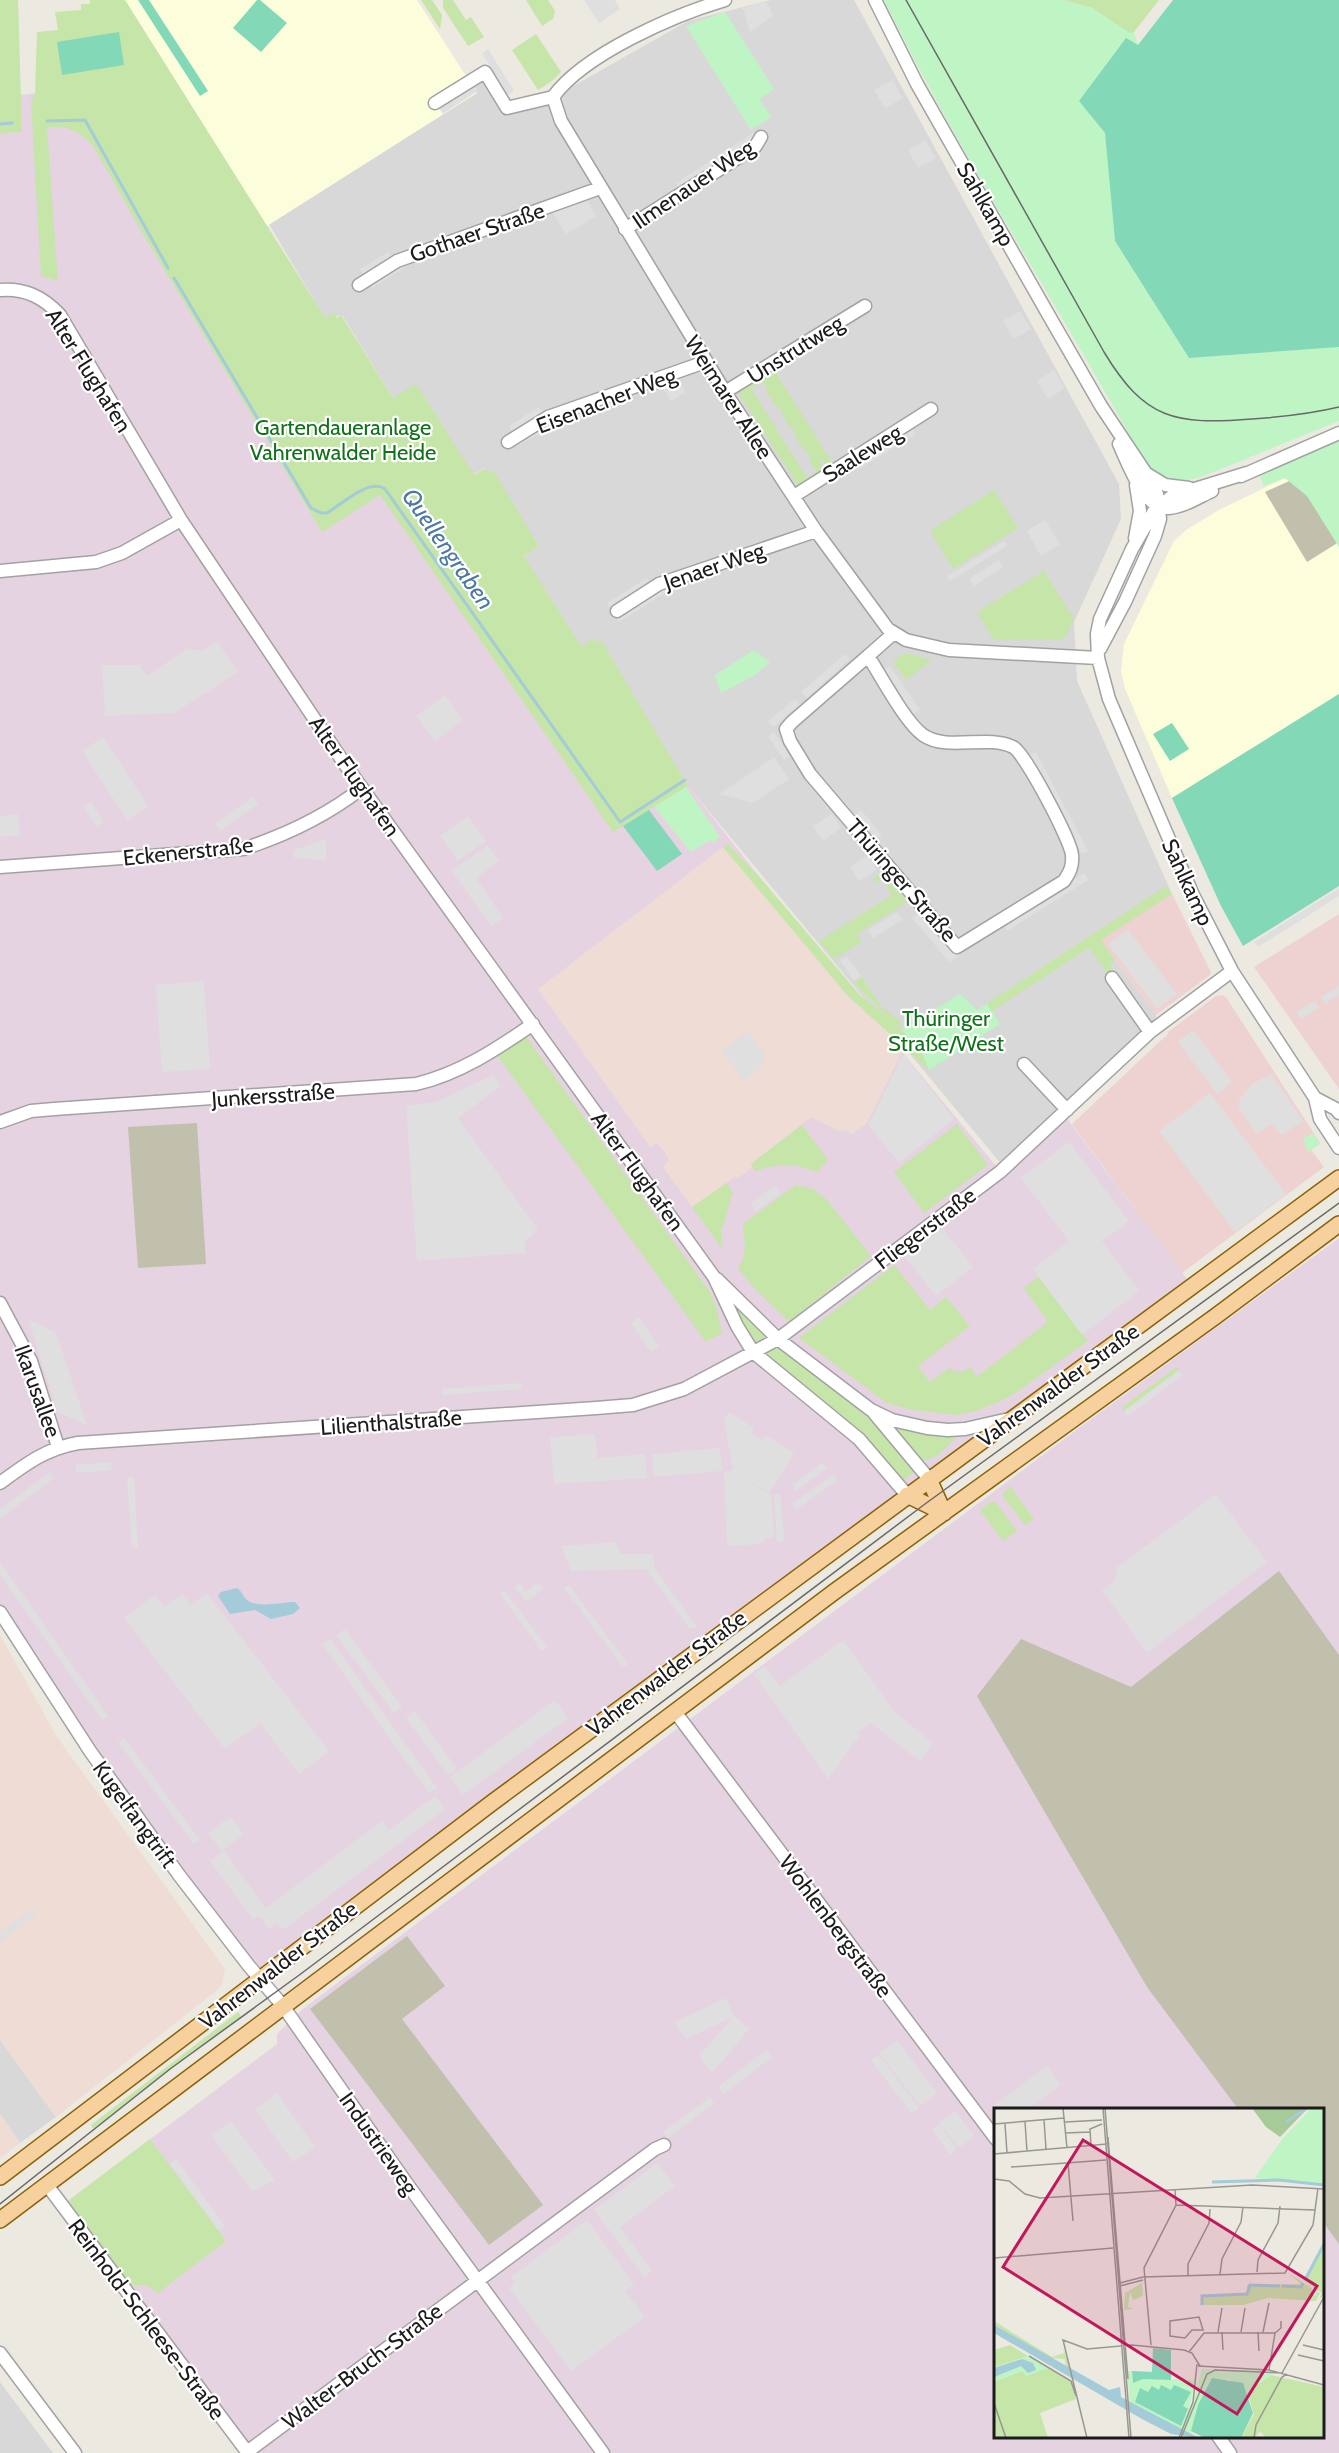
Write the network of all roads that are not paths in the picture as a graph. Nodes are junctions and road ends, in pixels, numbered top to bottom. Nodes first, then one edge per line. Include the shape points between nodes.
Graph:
1 (725, 0) edge
2 (875, 0) edge
3 (553, 97) junction
4 (435, 103) dead end
5 (761, 137) dead end
6 (600, 188) junction
7 (625, 230) junction
8 (359, 285) dead end
9 (0, 290) edge
10 (865, 306) dead end
11 (705, 362) junction
12 (725, 392) junction
13 (931, 410) dead end
14 (1339, 433) edge
15 (508, 442) dead end
16 (1138, 472) junction
17 (1247, 473) junction
18 (1199, 488) junction
19 (794, 496) junction
20 (1158, 506) junction
21 (1181, 506) junction
22 (181, 520) junction
23 (816, 531) junction
24 (1155, 536) junction
25 (1132, 549) junction
26 (0, 571) edge
27 (617, 611) dead end
28 (894, 633) junction
29 (1099, 653) junction
30 (868, 656) junction
31 (362, 788) junction
32 (0, 867) edge
33 (1232, 971) junction
34 (1112, 978) dead end
35 (533, 1024) junction
36 (1150, 1032) junction
37 (1024, 1064) dead end
38 (1316, 1098) junction
39 (1067, 1110) junction
40 (1339, 1113) edge
41 (0, 1122) edge
42 (1339, 1148) edge
43 (1339, 1178) edge
44 (1339, 1224) edge
45 (714, 1276) junction
46 (0, 1303) edge
47 (778, 1339) junction
48 (753, 1352) junction
49 (871, 1410) junction
50 (1009, 1419) junction
51 (58, 1446) junction
52 (929, 1479) junction
53 (0, 1483) edge
54 (907, 1495) junction
55 (944, 1513) junction
56 (0, 1612) edge
57 (676, 1713) junction
58 (260, 1979) junction
59 (283, 2006) junction
60 (994, 2136) edge
61 (664, 2145) dead end
62 (0, 2177) edge
63 (48, 2185) junction
64 (0, 2220) edge
65 (477, 2279) junction
66 (2, 2362) edge
67 (1219, 2438) edge
68 (75, 2453) edge
69 (247, 2453) edge
70 (603, 2453) edge
71 (1230, 2453) edge

1 - 3 street via 647,30 615,47 574,75
2 - 16 street, Sahlkamp via 917,84
3 - 4 street via 507,108 484,72
3 - 6 street, Weimarer Allee via 561,121
5 - 7 street, Ilmenauer Weg via 755,147
6 - 7 street, Weimarer Allee
6 - 8 street, Gothaer Straße via 397,261
7 - 11 street, Weimarer Allee
9 - 22 street, Alter Flughafen via 28,292 50,304 60,315
10 - 12 street, Unstrutweg
11 - 12 street, Weimarer Allee
11 - 15 street, Eisenacher Weg via 548,417
12 - 19 street, Weimarer Allee
13 - 19 street, Saaleweg
14 - 17 street
16 - 18 street via 1166,485
16 - 20 street, Sahlkamp via 1146,496
16 - 25 street, Sahlkamp via 1140,511
17 - 18 street
17 - 21 street
18 - 20 street via 1168,498
19 - 23 street, Weimarer Allee
20 - 21 street
20 - 24 street via 1160,519
20 - 25 street, Sahlkamp
21 - 24 street
22 - 26 street via 96,562
22 - 31 street, Alter Flughafen
23 - 27 street, Jenaer Weg via 659,584
23 - 28 street, Weimarer Allee
24 - 29 street
25 - 29 street, Sahlkamp via 1100,619
28 - 29 street, Weimarer Allee via 906,640 949,650
28 - 30 street, Thüringer Straße
29 - 33 street, Sahlkamp via 1109,699 1151,800
30 - 30 street, Thüringer Straße via 792,722 786,729 789,741 810,774 957,947 1064,880 1072,870 1070,845 1016,748 924,736
31 - 32 street, Eckenerstraße via 325,814 243,849
31 - 35 street, Alter Flughafen
33 - 36 street, Fliegerstraße
33 - 38 street, Sahlkamp
34 - 36 street
35 - 41 street, Junkersstraße via 458,1070 416,1084 31,1111
35 - 45 street, Alter Flughafen
36 - 39 street, Fliegerstraße
37 - 39 street
38 - 40 street, Sahlkamp
38 - 42 street, Sahlkamp via 1320,1119
39 - 47 street, Fliegerstraße via 1000,1172
43 - 50 main road, Vahrenwalder Straße
44 - 55 main road, Vahrenwalder Straße
45 - 47 street, Alter Flughafen
45 - 48 street, Alter Flughafen
46 - 51 street, Ikarusallee via 31,1361
47 - 48 street, Lilienthalstraße
47 - 49 street, Alter Flughafen
48 - 51 street, Lilienthalstraße via 684,1389 633,1405
48 - 54 street, Alter Flughafen via 859,1439
49 - 50 street, Alter Flughafen via 894,1420 938,1429 965,1429
49 - 52 street, Alter Flughafen
50 - 52 main road, Vahrenwalder Straße
51 - 53 street, Lilienthalstraße
52 - 54 main road, Vahrenwalder Straße
52 - 55 main road
54 - 55 main road
54 - 58 main road, Vahrenwalder Straße
55 - 57 main road, Vahrenwalder Straße
56 - 58 street, Kugelfangtrift via 90,1751
57 - 59 main road, Vahrenwalder Straße
57 - 60 street, Wohlenbergstraße
58 - 59 street, Kugelfangtrift
58 - 62 main road, Vahrenwalder Straße
59 - 63 main road, Vahrenwalder Straße
59 - 65 street, Industrieweg
61 - 65 street
63 - 64 main road, Vahrenwalder Straße
63 - 69 street, Reinhold-Schleese-Straße
65 - 69 street, Walter-Bruch-Straße
65 - 70 street, Industrieweg
66 - 68 street
67 - 71 street

